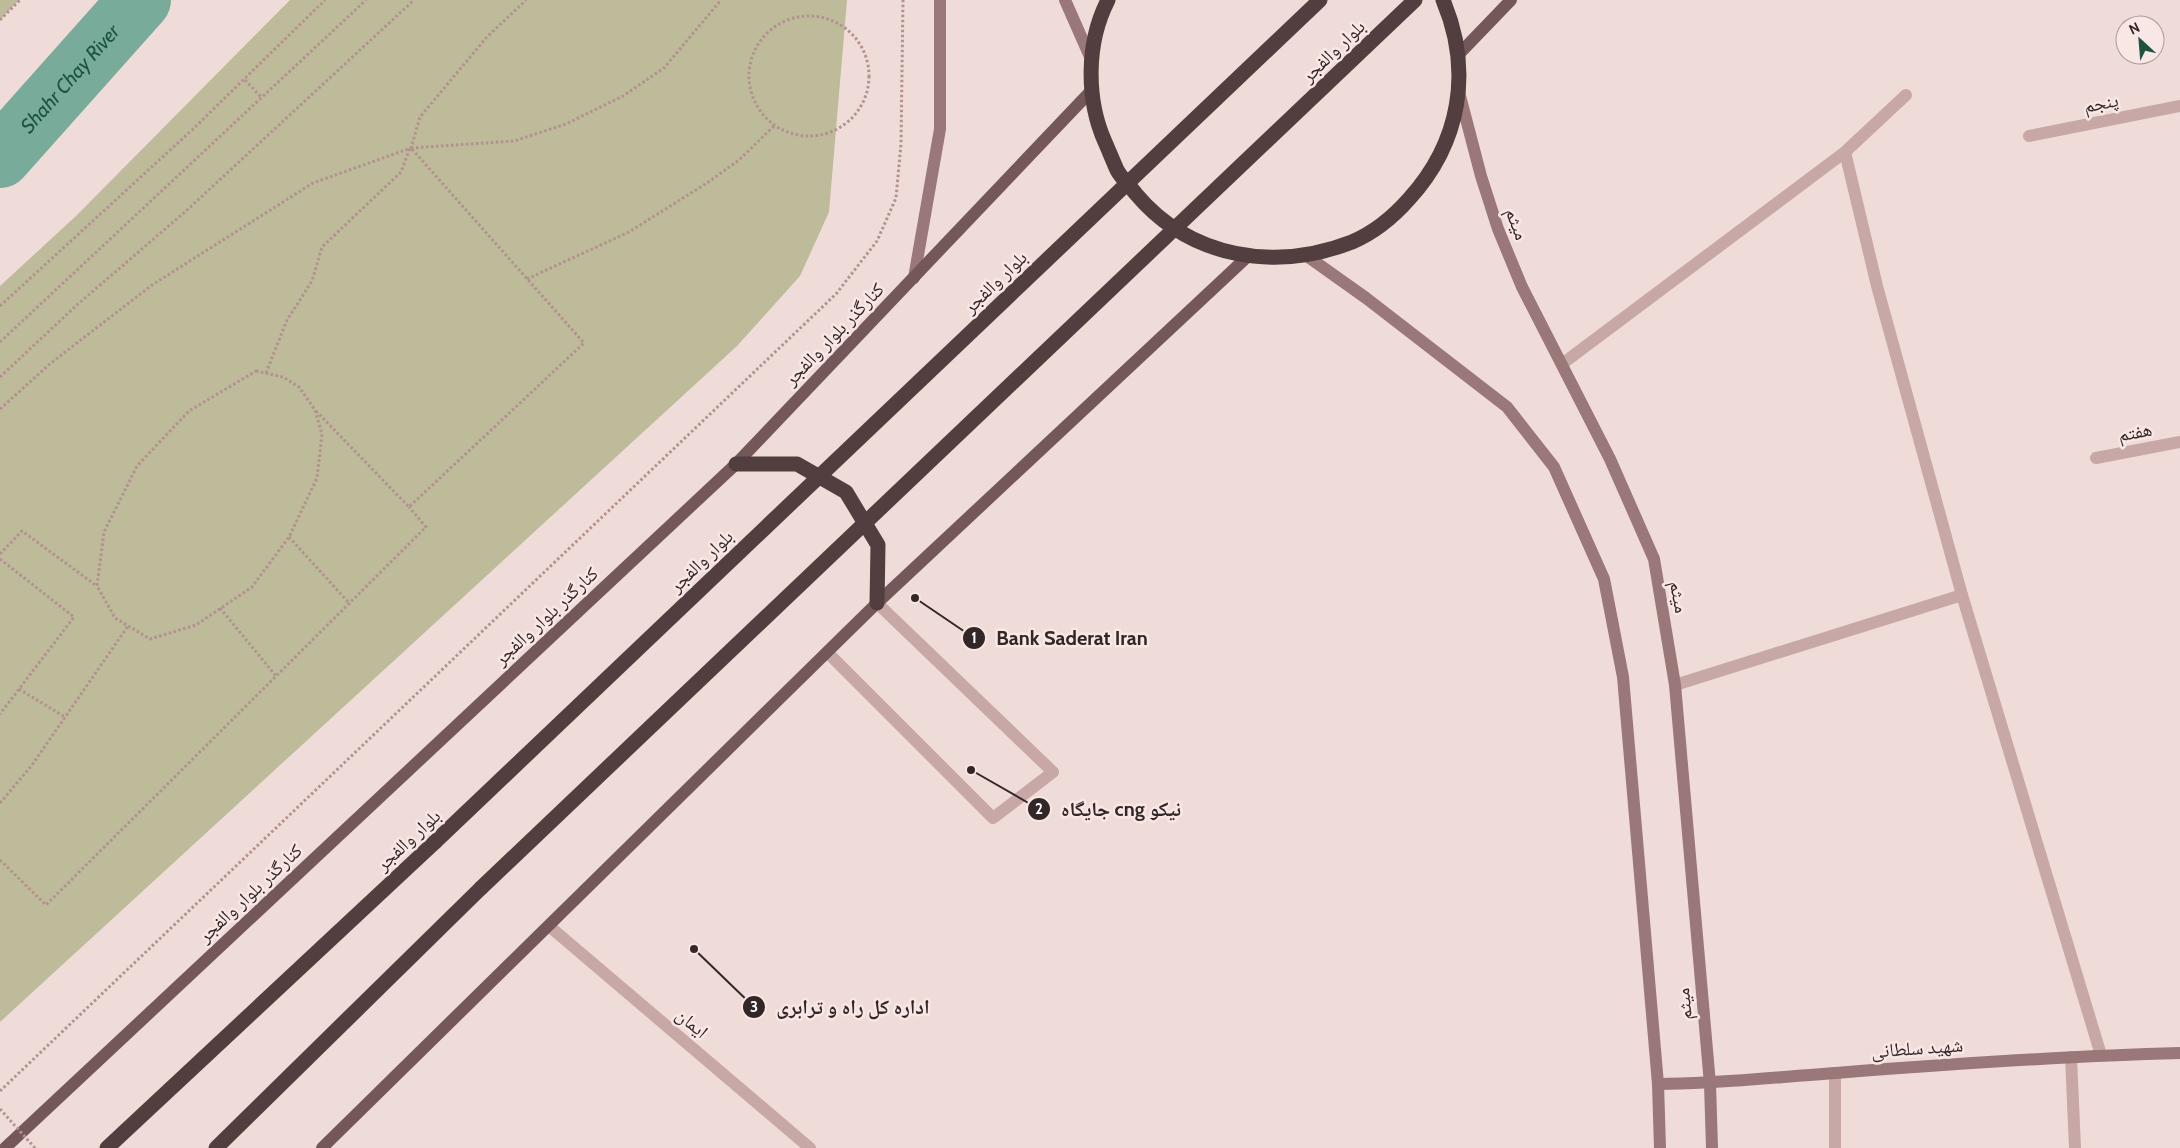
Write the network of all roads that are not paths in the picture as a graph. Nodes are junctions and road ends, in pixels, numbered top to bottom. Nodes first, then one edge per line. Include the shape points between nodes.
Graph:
1 (940, 0) edge
2 (1065, 0) edge
3 (1108, 0) edge
4 (1320, 0) edge
5 (1415, 0) edge
6 (1443, 0) edge
7 (1511, 0) edge
8 (1459, 54) junction
9 (1091, 59) junction
10 (1091, 91) junction
11 (1459, 91) junction
12 (1906, 95) dead end
13 (2180, 106) edge
14 (2028, 136) dead end
15 (1844, 152) junction
16 (1308, 256) junction
17 (1247, 257) junction
18 (914, 278) junction
19 (1562, 364) junction
20 (2180, 442) edge
21 (2096, 458) dead end
22 (736, 464) junction
23 (1962, 595) junction
24 (877, 603) junction
25 (828, 653) junction
26 (1675, 684) junction
27 (549, 926) junction
28 (2180, 1053) edge
29 (2100, 1055) junction
30 (2071, 1057) junction
31 (1835, 1073) junction
32 (1658, 1084) junction
33 (1710, 1084) junction
34 (5, 1148) edge
35 (107, 1148) edge
36 (216, 1148) edge
37 (322, 1148) edge
38 (810, 1148) edge
39 (1660, 1148) edge
40 (1712, 1148) edge
41 (1835, 1148) edge
42 (2075, 1148) edge

1 - 18 main road via 940,129
2 - 9 main road
3 - 9 highway
4 - 35 highway, بلوار والفجر, bridge via 435,842
5 - 36 highway, بلوار والفجر, bridge via 481,888
6 - 8 highway via 1451,18
7 - 8 main road
8 - 11 highway
9 - 10 highway
10 - 17 highway via 1096,123 1118,172 1152,212 1196,242
10 - 18 main road, کنارگذر بلوار والفجر
11 - 16 highway via 1449,137 1426,180 1394,216 1354,241
11 - 19 main road, میثم via 1498,229 1522,287
12 - 15 street
13 - 14 street, پنجم
15 - 19 street
15 - 23 street via 1877,286
16 - 17 highway
16 - 32 main road, میثم via 1507,408 1554,467 1604,579 1623,677
17 - 24 main road
18 - 22 main road, کنارگذر بلوار والفجر
19 - 26 main road, میثم via 1610,459 1654,559
20 - 21 street, هفتم
22 - 24 highway via 798,464 846,492 878,545
22 - 34 main road, کنارگذر بلوار والفجر
23 - 26 street
23 - 29 street
24 - 25 main road
24 - 25 street via 1054,772 994,818
25 - 27 main road
26 - 33 main road, میثم
27 - 37 main road
27 - 38 street, ایمان
28 - 29 main road, شهید سلطانی
29 - 30 main road, شهید سلطانی
30 - 31 main road, شهید سلطانی
30 - 42 street
31 - 33 main road, شهید سلطانی
31 - 41 street
32 - 33 main road, شهید سلطانی
32 - 39 main road, میثم
33 - 40 main road, میثم

